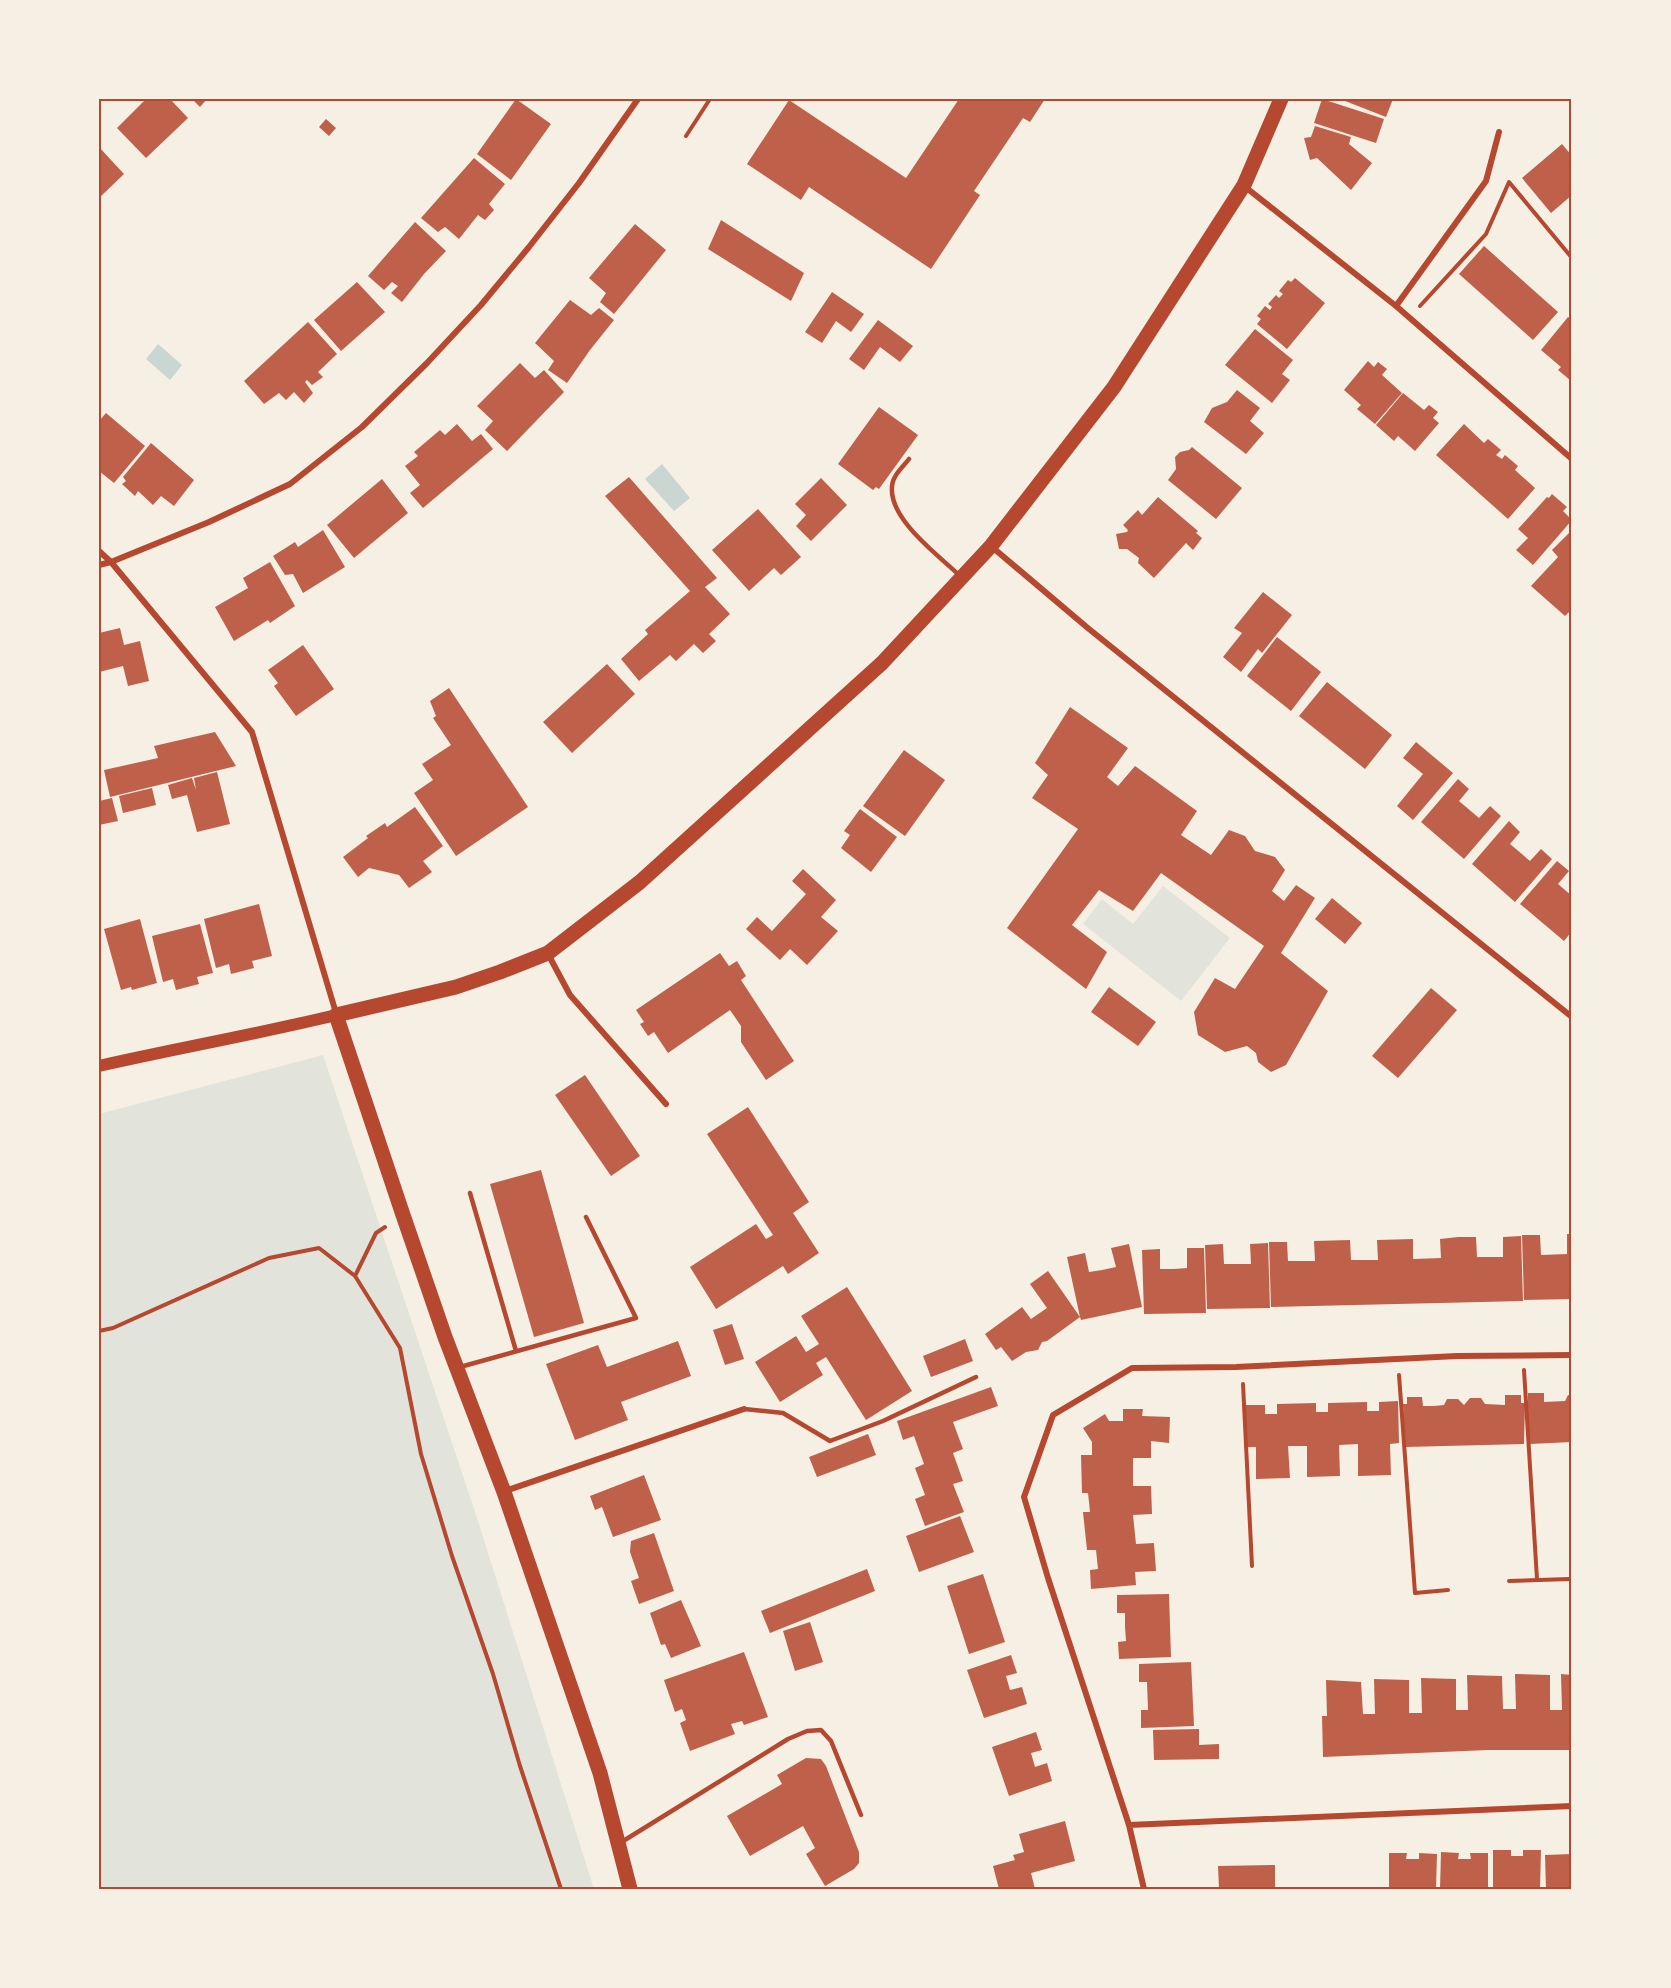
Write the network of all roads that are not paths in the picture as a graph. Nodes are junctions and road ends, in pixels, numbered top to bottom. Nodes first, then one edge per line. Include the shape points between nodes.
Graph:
1 (638, 99) edge
2 (1281, 99) edge
3 (1499, 132) dead end
4 (1244, 185) junction
5 (1396, 306) junction
6 (909, 459) dead end
7 (1572, 459) edge
8 (992, 546) junction
9 (99, 552) edge
10 (111, 562) junction
11 (99, 565) edge
12 (962, 578) junction
13 (548, 953) junction
14 (336, 1015) junction
15 (1572, 1017) edge
16 (99, 1066) edge
17 (666, 1104) dead end
18 (470, 1193) dead end
19 (586, 1216) dead end
20 (516, 1351) junction
21 (1572, 1355) edge
22 (457, 1368) junction
23 (976, 1377) dead end
24 (744, 1409) joint
25 (504, 1492) junction
26 (1572, 1806) edge
27 (861, 1815) dead end
28 (1129, 1825) junction
29 (618, 1845) junction
30 (630, 1889) edge
31 (1144, 1889) edge

1 - 10 street via 522,256 362,427 290,484
2 - 4 main road
3 - 5 street via 1486,181
4 - 5 street
4 - 8 main road via 1114,387
5 - 7 street
6 - 12 lane via 891,488 896,506 918,537
8 - 12 main road
8 - 15 street via 1089,629
9 - 10 street
10 - 11 street
10 - 14 street via 252,732
12 - 13 main road via 882,663 640,882
13 - 14 main road via 456,987
13 - 17 street via 570,995
14 - 16 main road
14 - 22 main road
18 - 20 lane
19 - 20 lane via 636,1318
20 - 22 lane
21 - 28 street via 1132,1368 1053,1415 1024,1497
22 - 25 main road
23 - 24 lane via 830,1441 783,1413
24 - 25 street
25 - 29 main road via 600,1773
26 - 28 street
27 - 29 lane via 831,1741 821,1730 807,1731
28 - 31 street
29 - 30 main road

